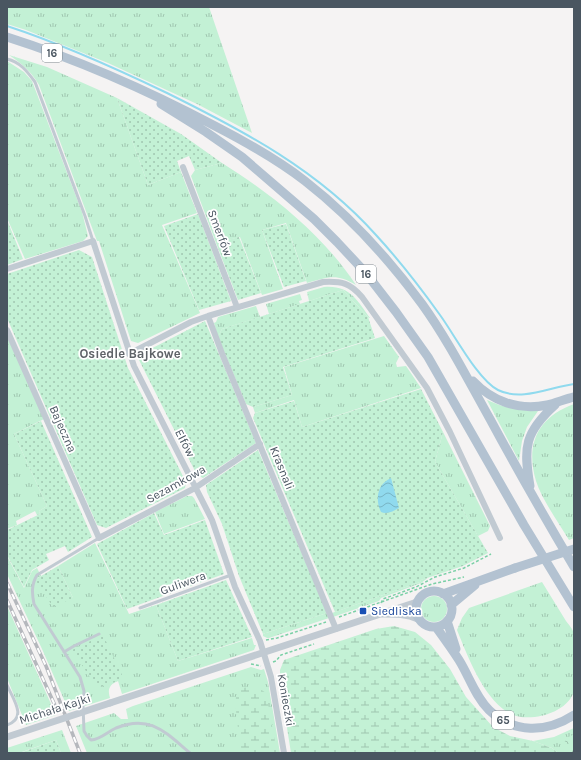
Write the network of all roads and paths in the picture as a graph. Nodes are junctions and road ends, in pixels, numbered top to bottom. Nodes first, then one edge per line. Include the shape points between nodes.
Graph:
1 (7, 37) edge
2 (7, 58) edge
3 (96, 70) junction
4 (183, 167) dead end
5 (93, 241) junction
6 (7, 269) edge
7 (237, 307) junction
8 (208, 316) junction
9 (7, 330) edge
10 (129, 354) junction
11 (461, 365) junction
12 (574, 397) edge
13 (557, 403) junction
14 (260, 444) junction
15 (196, 488) junction
16 (532, 493) junction
17 (99, 538) junction
18 (500, 538) dead end
19 (574, 549) edge
20 (491, 554) dead end
21 (574, 567) edge
22 (231, 575) junction
23 (468, 576) dead end
24 (483, 579) junction
25 (443, 594) junction
26 (417, 602) junction
27 (451, 605) junction
28 (140, 608) dead end
29 (574, 608) edge
30 (378, 614) junction
31 (418, 618) junction
32 (447, 621) junction
33 (436, 627) junction
34 (336, 629) junction
35 (99, 634) dead end
36 (273, 638) dead end
37 (264, 639) dead end
38 (314, 644) dead end
39 (64, 652) junction
40 (264, 652) junction
41 (459, 660) junction
42 (271, 663) dead end
43 (250, 664) dead end
44 (263, 666) dead end
45 (7, 685) edge
46 (574, 715) edge
47 (7, 725) edge
48 (7, 737) edge
49 (190, 753) edge
50 (284, 753) edge

1 - 3 main road, 16
2 - 5 lane via 27,70 35,82
3 - 11 main road, 16 via 193,114 258,150 331,202 388,259 449,344
3 - 29 main road, 16 via 160,104 242,157 314,219 365,272 428,357
4 - 7 street, Smerfów
5 - 6 street
5 - 10 street, Elfów
7 - 8 street
7 - 18 street via 323,282 348,284 356,290 427,388
8 - 10 street
8 - 14 street, Krasnali
9 - 17 street, Bajeczna
10 - 15 street, Elfów
11 - 13 main road via 482,390 502,402 534,407
11 - 16 main road, 16
12 - 13 main road
13 - 16 main road via 537,423 528,445 526,458
14 - 15 street, Sezamkowa
14 - 34 street, Krasnali
15 - 17 street, Sezamkowa
15 - 22 street, Elfów via 212,520
16 - 21 main road, 16
17 - 39 lane via 37,576 33,581 34,604
19 - 24 main road, bridge
20 - 23 path via 464,568 382,598 380,602 432,584
22 - 28 lane, Guliwera
22 - 40 street, Elfów
24 - 25 main road
24 - 27 main road
25 - 26 main road via 429,591
25 - 27 main road
26 - 30 street, Michała Kajki
26 - 31 main road via 415,609
27 - 32 main road
30 - 31 street via 399,614
30 - 34 street, Michała Kajki
31 - 33 main road, 65 via 426,626
32 - 33 main road
32 - 41 main road
33 - 41 main road, 65
34 - 40 street, Michała Kajki
35 - 39 lane
36 - 37 path
38 - 42 path via 281,655
39 - 49 lane via 80,677 84,691 84,730 91,740 122,726 142,722 164,732
40 - 48 street, Michała Kajki, bridge
40 - 50 street, Konieczki via 271,677
41 - 46 main road, 65 via 476,693 489,710 515,726 527,729 541,728 555,725
43 - 44 path
45 - 47 lane via 18,714 17,720

